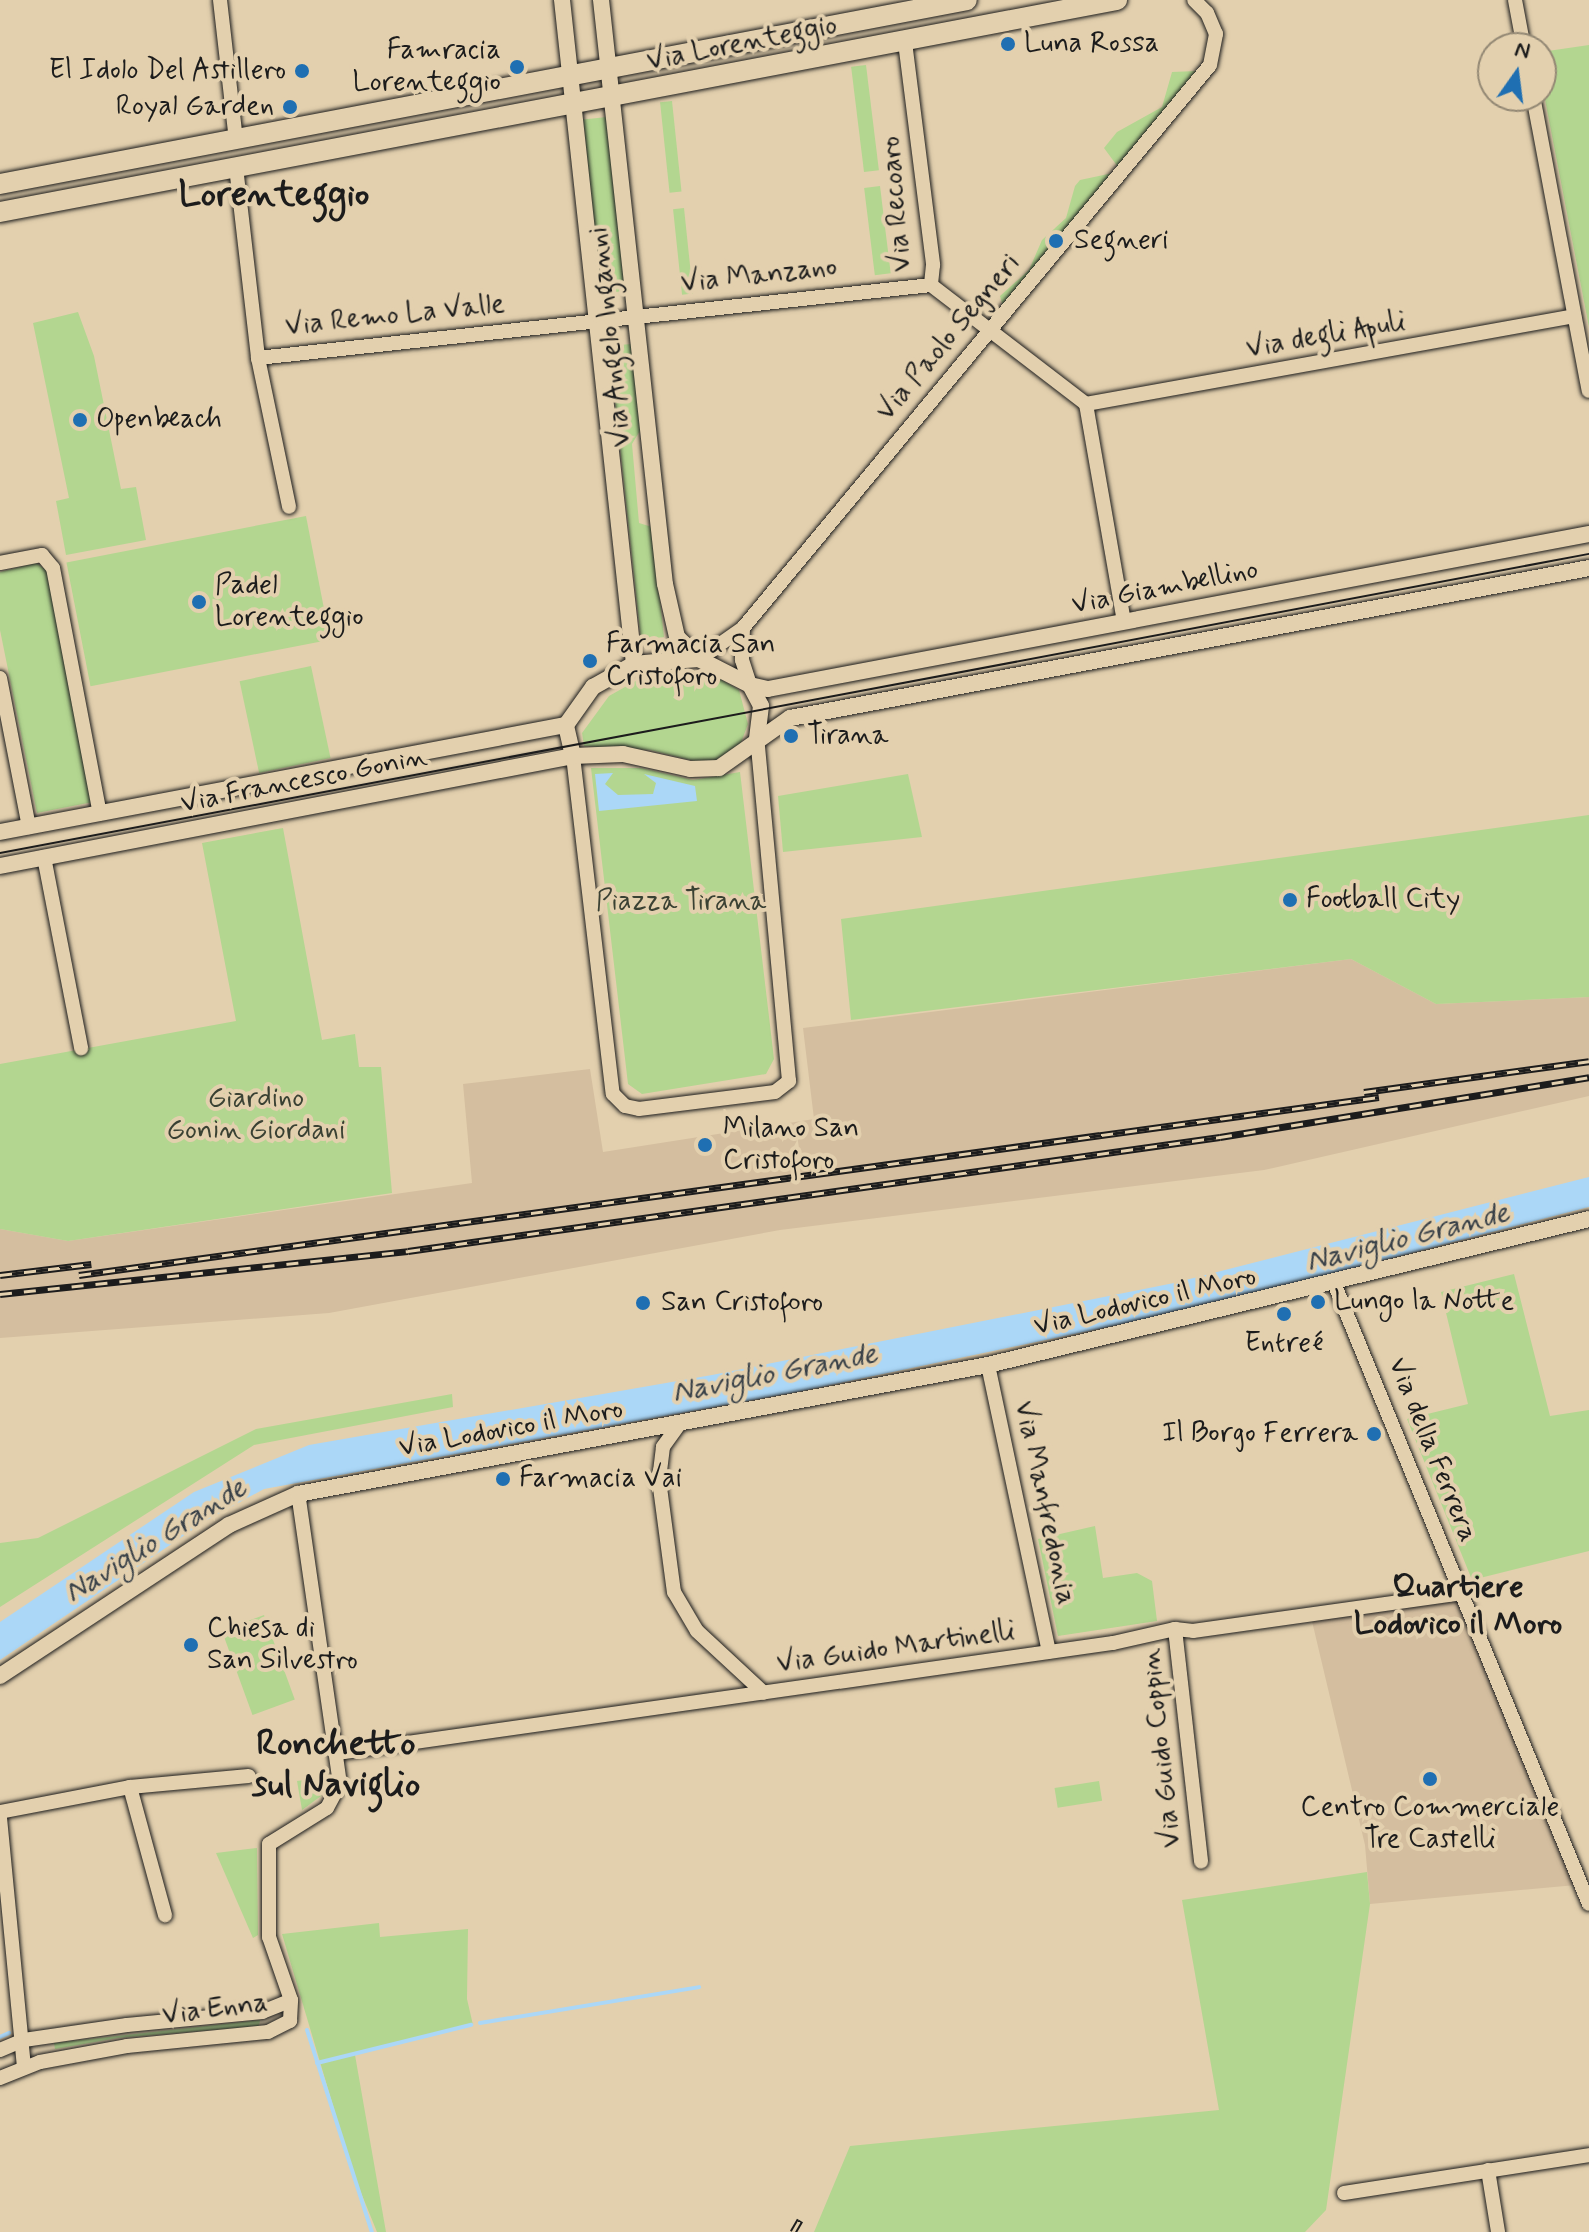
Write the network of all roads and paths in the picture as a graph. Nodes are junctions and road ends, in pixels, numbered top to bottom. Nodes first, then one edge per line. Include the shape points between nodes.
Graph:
1 (220, 0) edge
2 (562, 0) edge
3 (601, 0) edge
4 (967, 0) edge
5 (1117, 0) edge
6 (1194, 0) edge
7 (1515, 0) edge
8 (899, 6) edge
9 (1044, 7) edge
10 (1521, 32) edge
11 (766, 38) junction
12 (905, 42) junction
13 (771, 67) junction
14 (609, 68) junction
15 (569, 77) junction
16 (466, 97) junction
17 (613, 97) junction
18 (571, 105) junction
19 (1536, 112) edge
20 (471, 124) junction
21 (236, 140) junction
22 (236, 167) junction
23 (0, 184) edge
24 (0, 212) edge
25 (931, 285) junction
26 (635, 316) junction
27 (1574, 316) junction
28 (593, 321) junction
29 (993, 330) junction
30 (258, 358) junction
31 (1589, 391) edge
32 (1086, 404) junction
33 (289, 507) dead end
34 (1589, 534) edge
35 (0, 563) edge
36 (1589, 568) edge
37 (1124, 622) junction
38 (743, 628) junction
39 (699, 659) junction
40 (634, 664) junction
41 (0, 678) edge
42 (750, 685) junction
43 (566, 725) junction
44 (757, 738) junction
45 (573, 756) junction
46 (100, 814) junction
47 (29, 827) junction
48 (0, 832) edge
49 (44, 857) junction
50 (0, 866) edge
51 (81, 1048) dead end
52 (1589, 1219) edge
53 (1334, 1283) junction
54 (988, 1365) junction
55 (678, 1426) junction
56 (649, 1431) junction
57 (665, 1441) junction
58 (298, 1494) junction
59 (1462, 1593) junction
60 (1175, 1629) junction
61 (1049, 1652) junction
62 (0, 1676) edge
63 (764, 1693) junction
64 (337, 1753) junction
65 (248, 1776) dead end
66 (130, 1787) junction
67 (0, 1812) edge
68 (0, 1818) edge
69 (1201, 1862) dead end
70 (1589, 1904) edge
71 (165, 1915) dead end
72 (291, 2000) junction
73 (24, 2040) junction
74 (0, 2050) edge
75 (24, 2068) junction
76 (0, 2078) edge
77 (1589, 2155) edge
78 (1488, 2170) junction
79 (1344, 2193) dead end
80 (1498, 2232) edge

1 - 21 street
2 - 15 street, Via Angelo Inganni
3 - 14 street, Via Angelo Inganni
4 - 8 main road, Via Lorenteggio
5 - 9 main road, Via Lorenteggio
6 - 29 street, Via Paolo Segneri via 1216,34 1210,65
7 - 10 street
8 - 11 main road, Via Lorenteggio
9 - 12 main road, Via Lorenteggio
11 - 13 main road
11 - 14 main road, Via Lorenteggio
12 - 13 main road, Via Lorenteggio
12 - 25 street, Via Recoaro via 933,265
13 - 17 main road, Via Lorenteggio
14 - 15 main road, Via Lorenteggio
14 - 17 street, Via Angelo Inganni
15 - 16 main road, Via Lorenteggio
15 - 18 street, Via Angelo Inganni
16 - 20 street
16 - 21 main road, Via Lorenteggio
17 - 18 main road, Via Lorenteggio
17 - 26 street, Via Angelo Inganni
18 - 20 main road, Via Lorenteggio
18 - 28 street, Via Angelo Inganni
19 - 27 street
20 - 22 main road, Via Lorenteggio
21 - 23 main road, Via Lorenteggio
22 - 24 main road, Via Lorenteggio
22 - 30 street
25 - 26 street, Via Manzano
25 - 29 street, Via Recoaro
26 - 28 street, Via Manzano
26 - 39 street, Via Angelo Inganni via 665,584 677,637
27 - 31 street
27 - 32 street, Via degli Apuli
28 - 30 street, Via Remo La Valle
28 - 40 street, Via Angelo Inganni
29 - 32 street, Via Recoaro
29 - 38 street, Via Paolo Segneri
30 - 33 street, Via Remo La Valle
32 - 37 street
34 - 37 street, Via Giambellino
35 - 46 street via 42,555 53,568
36 - 44 street via 790,718
37 - 42 street, Via Giambellino via 772,688
38 - 39 street, Via Paolo Segneri
38 - 42 street via 742,660
39 - 40 street
39 - 42 street
40 - 43 street via 593,687
41 - 47 street
42 - 44 street via 761,706
43 - 45 street
43 - 46 street, Via Francesco Gonin
44 - 45 street via 732,762 705,770 638,756
44 - 45 street via 789,1081 775,1092 639,1109 625,1106 613,1094
45 - 49 street, Via Francesco Gonin
46 - 47 street, Via Francesco Gonin
47 - 48 street, Via Francesco Gonin
49 - 50 street, Via Francesco Gonin
49 - 51 street
52 - 53 street, Via Lodovico il Moro
53 - 54 street, Via Lodovico il Moro
53 - 59 street, Via della Ferrera
54 - 55 street, Via Lodovico il Moro
54 - 61 street, Via Manfredonia
55 - 56 street, Via Lodovico il Moro
55 - 57 street
56 - 57 street
56 - 58 street, Via Lodovico il Moro
57 - 63 street via 659,1480 674,1592 697,1631
58 - 62 street, Via Lodovico il Moro via 229,1525
58 - 64 street
59 - 60 street, Via Guido Martinelli via 1193,1631
59 - 70 street, Via della Ferrera
60 - 61 street, Via Guido Martinelli
60 - 69 street, Via Guido Coppin
61 - 63 street, Via Guido Martinelli
63 - 64 street, Via Guido Martinelli
64 - 72 street via 336,1799 274,1837 266,1858 269,1937
65 - 66 street
66 - 67 street
66 - 71 street
68 - 73 street
72 - 73 street, Via Enna via 262,2012
72 - 75 street, Via Enna via 290,2021 283,2029 127,2046
73 - 74 street, Via Enna
73 - 75 street
75 - 76 street
77 - 78 street
78 - 79 street
78 - 80 street

